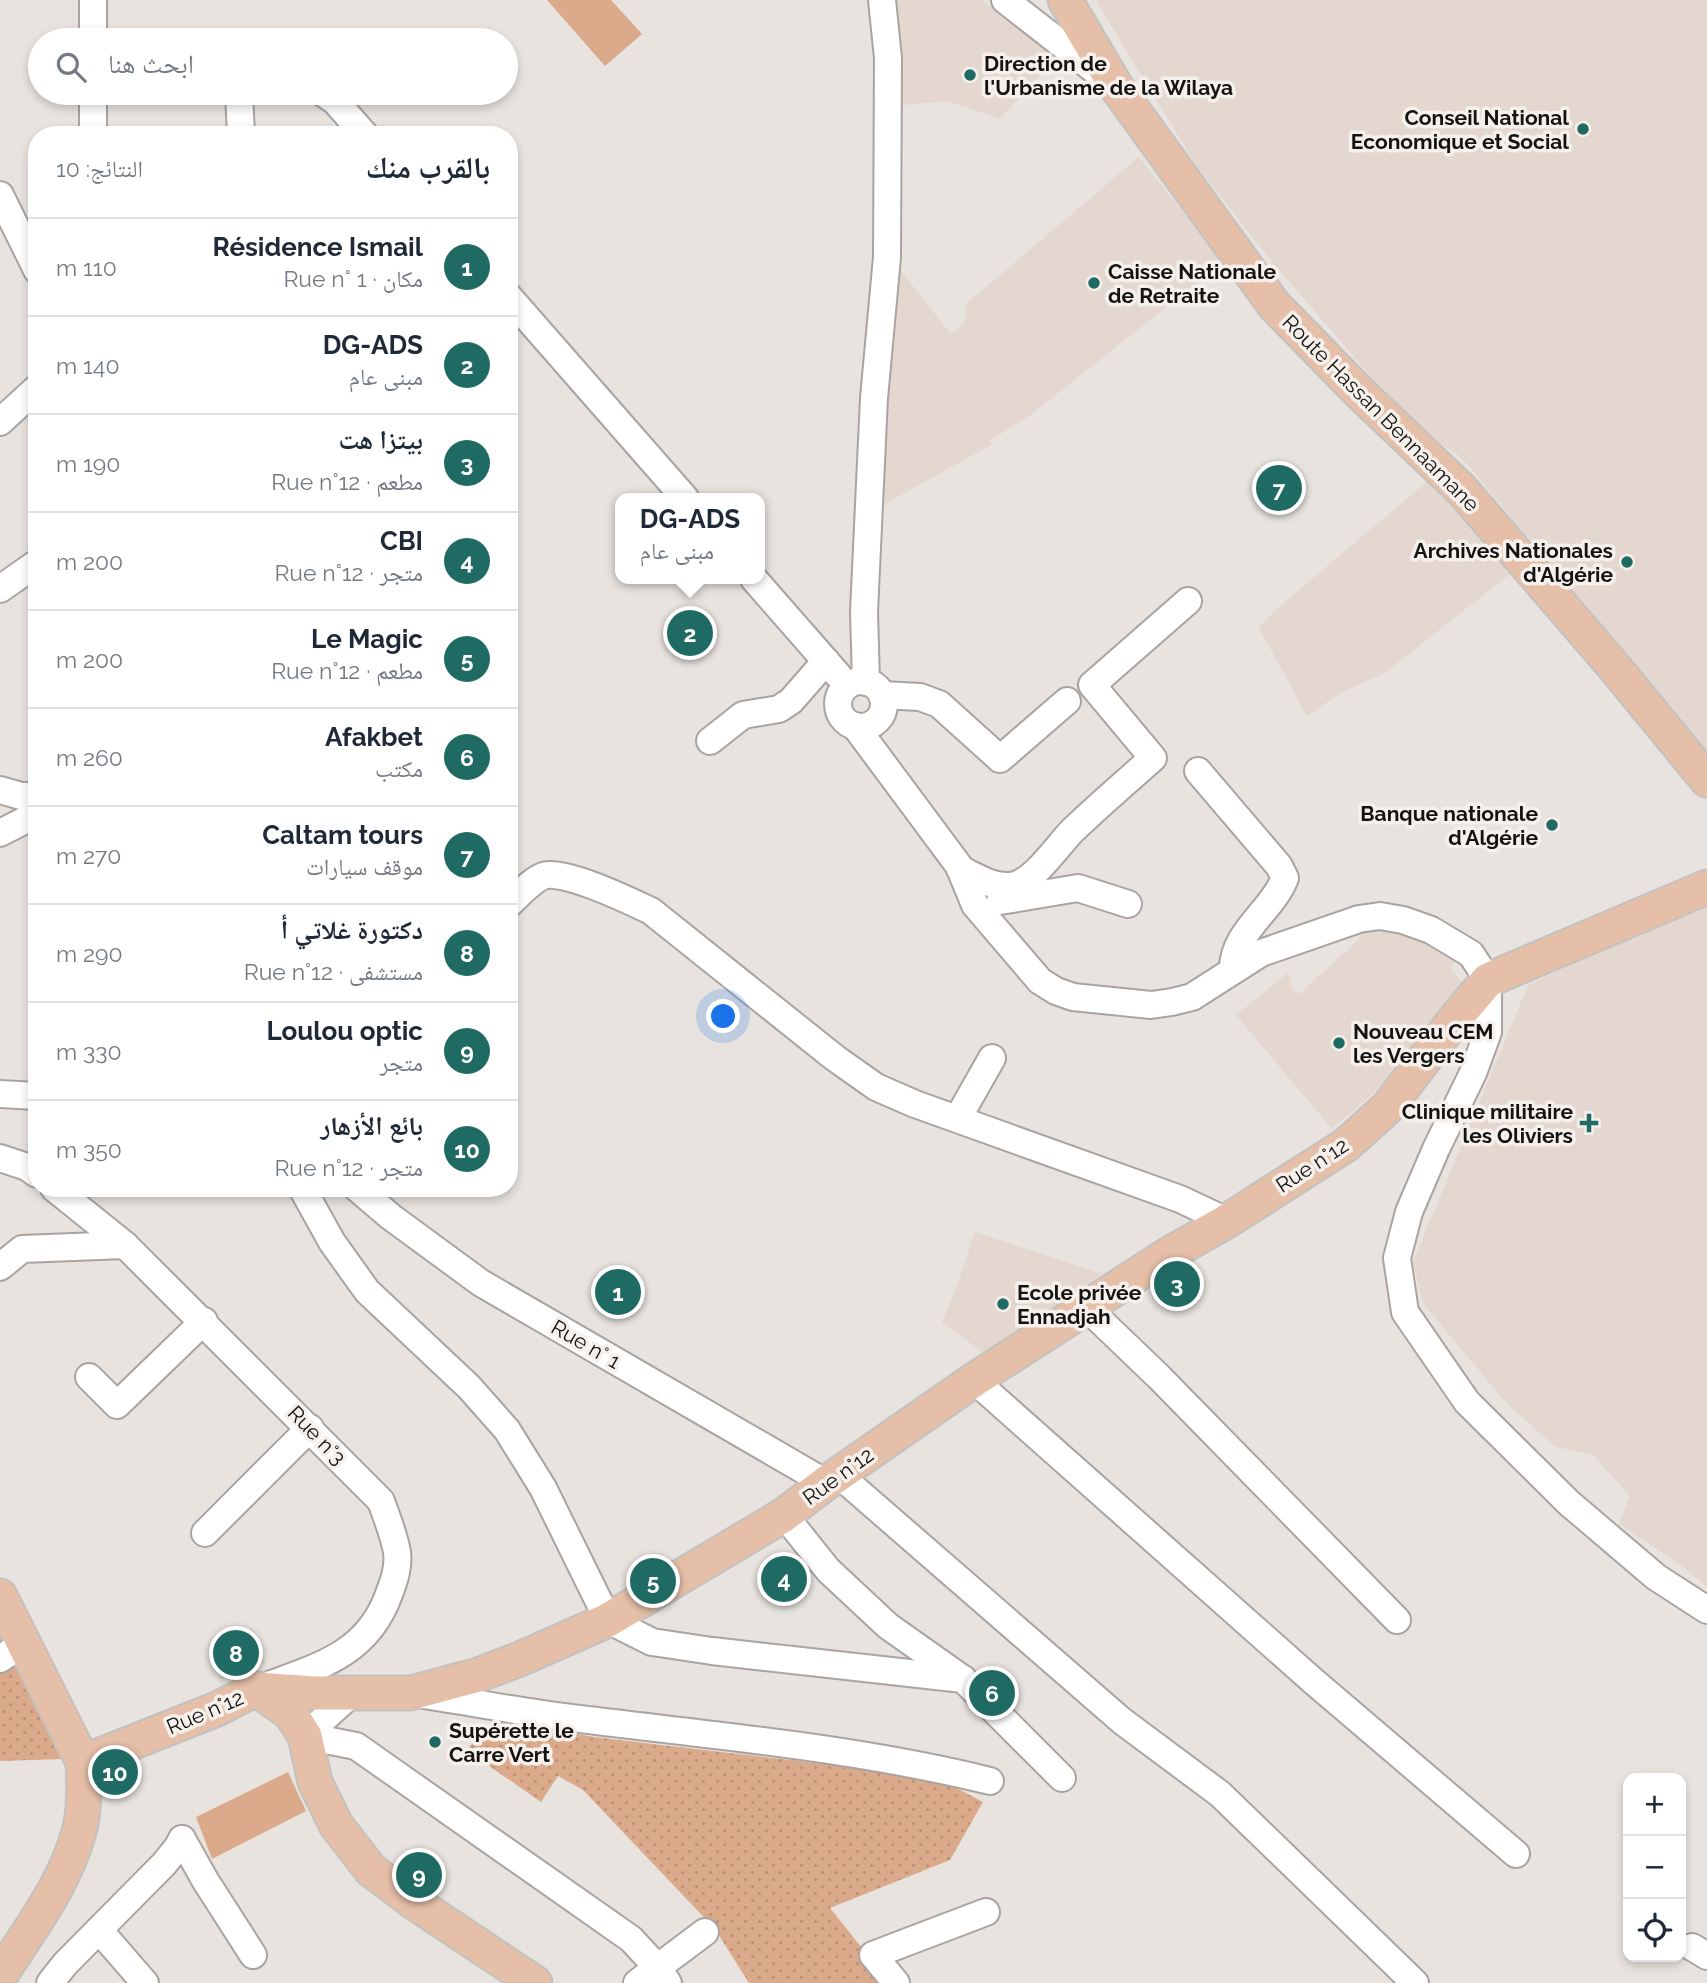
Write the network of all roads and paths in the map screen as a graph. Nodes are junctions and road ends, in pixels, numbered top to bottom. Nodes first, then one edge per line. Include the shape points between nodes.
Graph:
1 (883, 0) edge
2 (1006, 0) edge
3 (1060, 0) edge
4 (93, 1) edge
5 (1071, 25) edge
6 (93, 28) edge
7 (93, 105) edge
8 (243, 105) edge
9 (339, 105) edge
10 (93, 126) edge
11 (241, 126) edge
12 (357, 126) edge
13 (0, 195) edge
14 (28, 252) edge
15 (518, 307) edge
16 (28, 396) edge
17 (0, 422) edge
18 (681, 493) edge
19 (28, 569) edge
20 (758, 584) edge
21 (0, 589) edge
22 (1188, 601) dead end
23 (826, 662) junction
24 (865, 688) junction
25 (1067, 701) dead end
26 (855, 726) junction
27 (710, 741) dead end
28 (1198, 771) dead end
29 (1707, 780) edge
30 (0, 790) edge
31 (28, 796) edge
32 (28, 819) edge
33 (0, 833) edge
34 (960, 869) junction
35 (1707, 887) edge
36 (518, 896) edge
37 (1128, 904) dead end
38 (975, 905) junction
39 (1233, 970) junction
40 (1488, 980) junction
41 (992, 1058) dead end
42 (0, 1094) edge
43 (28, 1096) edge
44 (958, 1118) junction
45 (0, 1158) edge
46 (28, 1168) edge
47 (65, 1197) edge
48 (307, 1197) edge
49 (368, 1197) edge
50 (1227, 1220) junction
51 (125, 1245) junction
52 (0, 1267) edge
53 (1086, 1307) junction
54 (204, 1321) junction
55 (89, 1377) dead end
56 (974, 1380) junction
57 (310, 1428) junction
58 (832, 1479) junction
59 (784, 1515) junction
60 (205, 1533) dead end
61 (0, 1596) edge
62 (1707, 1610) edge
63 (608, 1620) junction
64 (1397, 1620) dead end
65 (12, 1651) edge
66 (963, 1679) junction
67 (256, 1689) junction
68 (351, 1693) junction
69 (411, 1693) junction
70 (305, 1736) junction
71 (83, 1762) junction
72 (1062, 1778) dead end
73 (989, 1782) dead end
74 (1516, 1854) dead end
75 (986, 1912) dead end
76 (99, 1930) junction
77 (705, 1932) dead end
78 (253, 1955) dead end
79 (0, 1976) edge
80 (654, 1977) edge
81 (521, 1979) edge
82 (50, 1983) edge
83 (145, 1983) edge
84 (896, 1983) edge
85 (1415, 1983) edge

1 - 24 street via 888,58 887,257 863,612
2 - 5 street
3 - 5 main road, Route Hassan Bennaamane
4 - 6 street
5 - 29 main road, Route Hassan Bennaamane via 1273,305 1462,490
7 - 10 street
8 - 11 street
9 - 12 street
13 - 14 street
15 - 18 street
16 - 17 street
19 - 21 street
20 - 23 street
22 - 34 street via 1091,685 1153,758 1019,884 992,884
23 - 24 street
23 - 27 street via 791,701 779,709 743,715
24 - 25 street via 939,704 1000,759
24 - 26 street via 839,698 839,712
24 - 26 street via 884,709 870,726
26 - 34 street
28 - 39 street via 1285,878 1236,951
30 - 31 street
32 - 33 street
34 - 38 street
35 - 40 main road
36 - 44 street via 548,874 626,898 651,911 876,1087
37 - 38 street via 1077,888
38 - 39 street via 1040,981 1073,997 1151,1005 1172,1002 1192,997
39 - 40 street via 1274,948 1380,916 1441,936 1471,954
40 - 50 main road, Rue n°12 via 1388,1107 1346,1145
40 - 62 street via 1488,1032 1409,1212 1397,1258 1405,1311 1467,1402 1569,1503 1656,1577
41 - 44 street
42 - 43 street
44 - 50 street
45 - 46 street
47 - 51 street, Rue n°3
48 - 63 street via 367,1291 469,1387 507,1430 543,1488
49 - 58 street, Rue n° 1 via 481,1283
50 - 53 main road, Rue n°12
51 - 52 street via 22,1249
51 - 54 street, Rue n°3
53 - 56 main road, Rue n°12
53 - 64 street
54 - 55 street via 117,1405
54 - 57 street, Rue n°3
56 - 58 main road, Rue n°12
56 - 74 street
57 - 60 street
57 - 67 street, Rue n°3 via 381,1501 398,1554 396,1575 377,1621 349,1651
58 - 59 main road, Rue n°12
58 - 85 street, Rue n° 1 via 1122,1721 1220,1794
59 - 63 main road, Rue n°12
59 - 66 street via 828,1570 888,1626
61 - 65 main road
63 - 66 street via 652,1642
63 - 69 main road, Rue n°12 via 499,1667
65 - 71 main road
66 - 72 street
67 - 68 main road, Rue n°12
67 - 70 main road via 291,1714
67 - 71 main road, Rue n°12
68 - 69 main road, Rue n°12
68 - 70 street
69 - 73 street via 919,1764
70 - 80 street via 356,1746 631,1940
70 - 81 main road via 315,1782 336,1825 370,1870
71 - 79 main road via 79,1830 63,1878
75 - 84 street via 873,1955
76 - 78 street via 164,1864 181,1839
76 - 82 street
76 - 83 street
77 - 80 street

